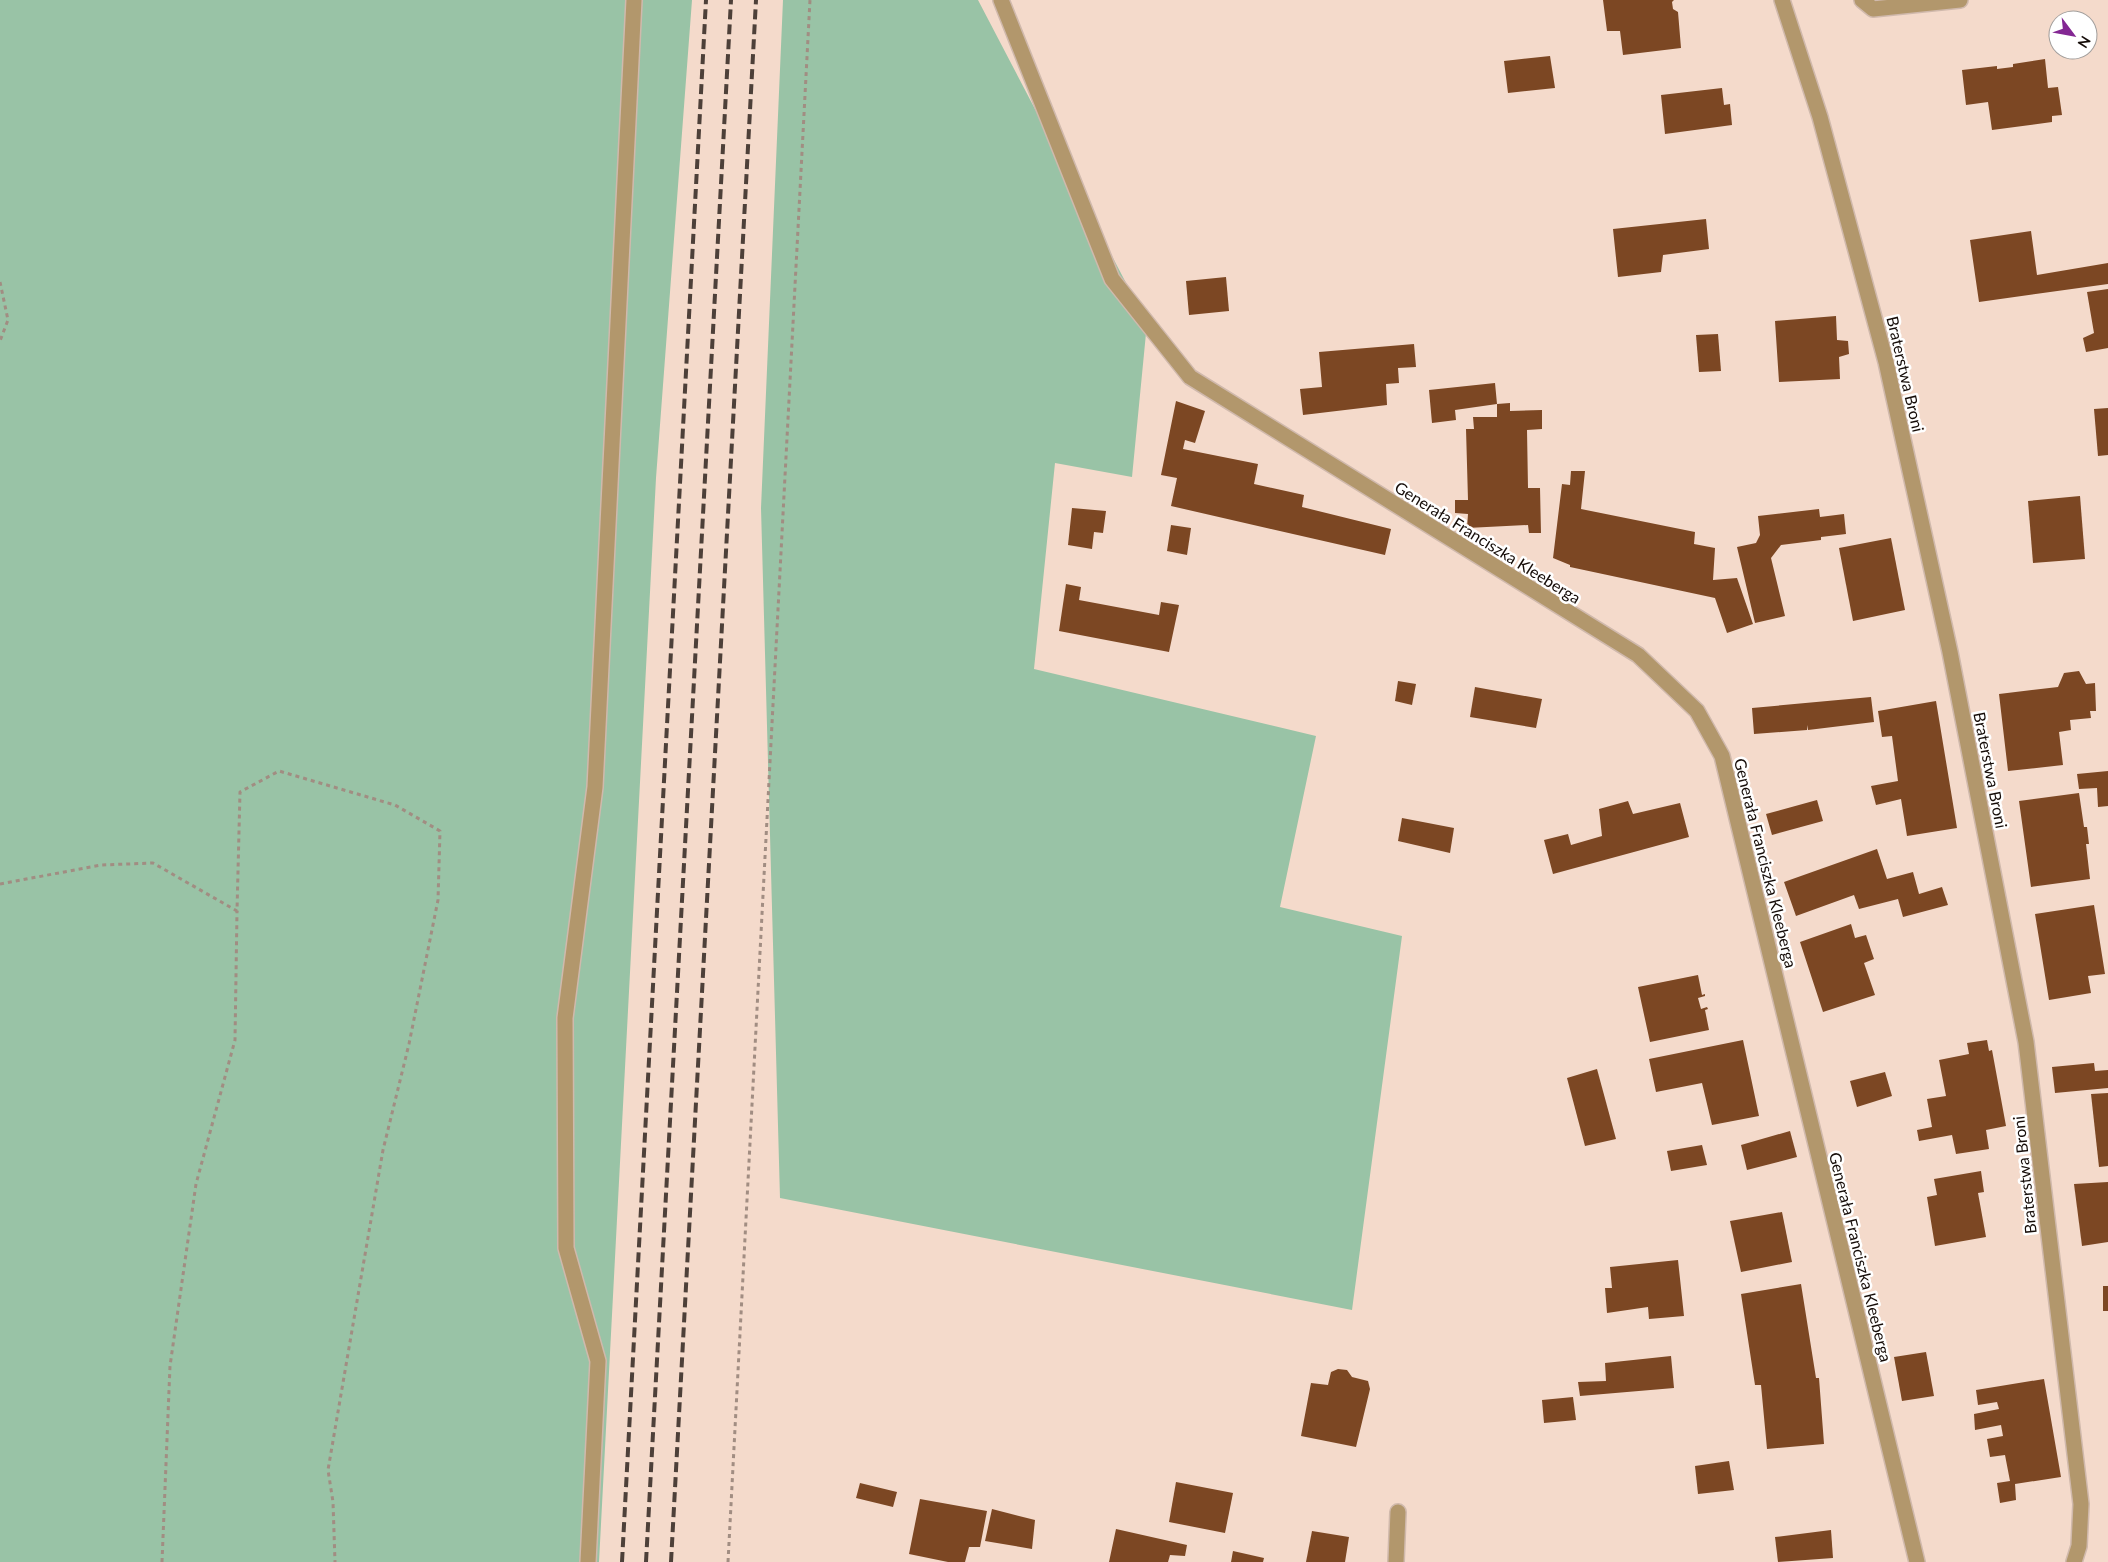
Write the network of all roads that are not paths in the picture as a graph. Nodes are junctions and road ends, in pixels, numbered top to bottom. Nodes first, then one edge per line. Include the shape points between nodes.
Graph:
1 (634, 0) edge
2 (1001, 0) edge
3 (1782, 0) edge
4 (1862, 0) edge
5 (1960, 0) edge
6 (1398, 1512) dead end
7 (588, 1562) edge
8 (1396, 1562) edge
9 (1917, 1562) edge
10 (2074, 1562) edge

1 - 7 street via 595,787 565,1018 566,1248 598,1361
2 - 9 street, Generała Franciszka Kleeberga via 1112,279 1190,377 1638,655 1698,711 1722,756
3 - 10 street, Braterstwa Broni via 1820,117 1886,362 1950,652 2026,1042 2081,1504 2079,1546
4 - 5 street via 1873,9
6 - 8 street

